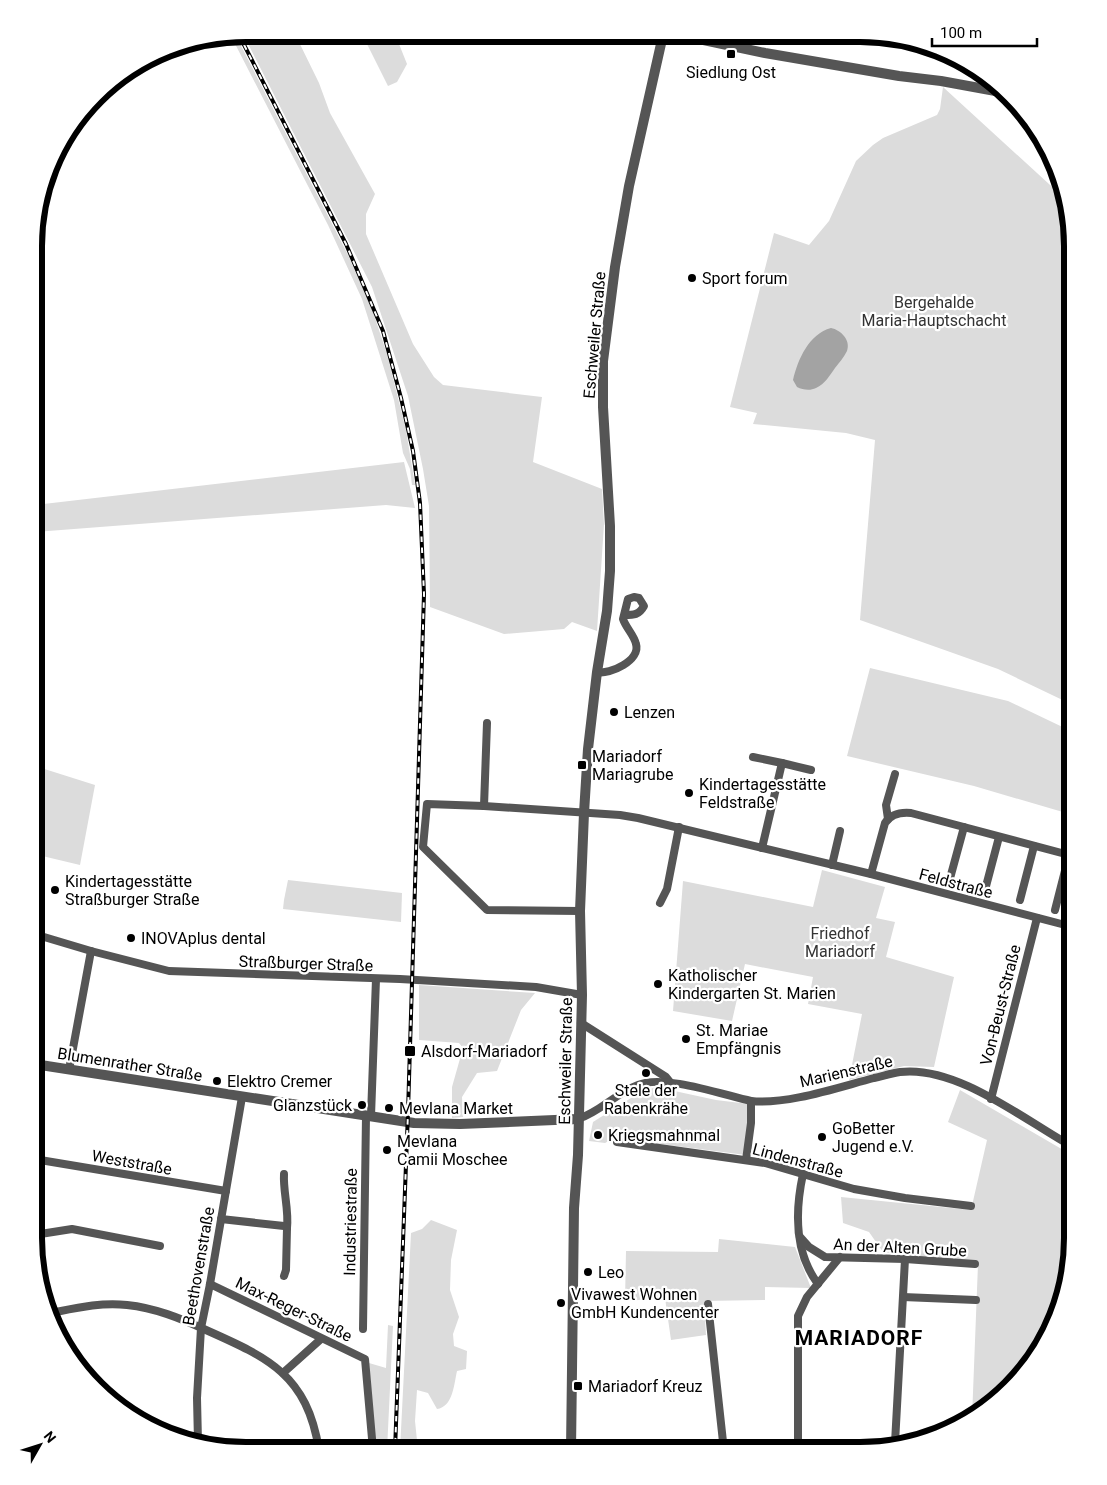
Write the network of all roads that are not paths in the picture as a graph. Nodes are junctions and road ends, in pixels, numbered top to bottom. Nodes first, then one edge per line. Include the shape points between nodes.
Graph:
1 (662, 42) edge
2 (713, 42) edge
3 (992, 90) edge
4 (624, 615) dead end
5 (597, 672) junction
6 (487, 723) dead end
7 (753, 757) dead end
8 (782, 763) junction
9 (811, 770) dead end
10 (895, 774) dead end
11 (484, 806) junction
12 (584, 813) junction
13 (888, 819) junction
14 (679, 827) junction
15 (964, 827) junction
16 (840, 831) dead end
17 (999, 837) junction
18 (1034, 846) junction
19 (762, 848) junction
20 (1064, 854) edge
21 (832, 865) junction
22 (871, 874) junction
23 (1064, 880) edge
24 (948, 882) dead end
25 (985, 890) dead end
26 (1020, 900) dead end
27 (660, 902) dead end
28 (1055, 910) dead end
29 (580, 911) junction
30 (1037, 918) junction
31 (1064, 925) edge
32 (42, 936) edge
33 (91, 951) junction
34 (376, 979) junction
35 (582, 995) junction
36 (581, 1023) junction
37 (42, 1065) edge
38 (69, 1070) junction
39 (670, 1082) junction
40 (242, 1098) junction
41 (991, 1099) junction
42 (751, 1101) junction
43 (369, 1116) junction
44 (578, 1119) junction
45 (1064, 1141) edge
46 (617, 1142) dead end
47 (42, 1160) edge
48 (746, 1160) junction
49 (284, 1174) dead end
50 (802, 1174) junction
51 (226, 1192) junction
52 (971, 1206) dead end
53 (221, 1218) junction
54 (287, 1228) junction
55 (42, 1234) edge
56 (800, 1237) junction
57 (160, 1246) dead end
58 (840, 1257) junction
59 (905, 1259) junction
60 (975, 1264) dead end
61 (284, 1276) dead end
62 (210, 1284) junction
63 (818, 1284) junction
64 (902, 1297) junction
65 (976, 1300) dead end
66 (708, 1304) dead end
67 (56, 1311) edge
68 (201, 1328) junction
69 (363, 1329) dead end
70 (321, 1339) junction
71 (283, 1373) junction
72 (198, 1437) edge
73 (895, 1440) edge
74 (318, 1442) edge
75 (372, 1442) edge
76 (571, 1442) edge
77 (723, 1442) edge
78 (798, 1442) edge

1 - 5 street, Eschweiler Straße via 629,186 606,338 603,407 610,571
2 - 3 street
4 - 5 street via 637,651 616,670
5 - 12 street, Eschweiler Straße
6 - 11 street
7 - 8 street
8 - 9 street
8 - 19 street
10 - 13 street via 886,804
11 - 12 street, Feldstraße
11 - 29 street, Feldstraße via 427,804 423,847 487,910
12 - 14 street, Feldstraße via 620,815
12 - 29 street, Eschweiler Straße
13 - 15 street via 902,812
13 - 22 street
14 - 19 street, Feldstraße
14 - 27 street via 667,889
15 - 17 street
15 - 24 street
16 - 21 street
17 - 18 street
17 - 25 street
18 - 20 street
18 - 26 street
19 - 21 street, Feldstraße
21 - 22 street, Feldstraße
22 - 30 street, Feldstraße
23 - 28 street
29 - 35 street, Eschweiler Straße
30 - 31 street, Feldstraße
30 - 41 street, Von-Beust-Straße
32 - 33 street, Straßburger Straße
33 - 34 street, Straßburger Straße via 169,971
33 - 38 street
34 - 35 street, Straßburger Straße via 536,987
34 - 43 street, Industriestraße
35 - 36 street, Eschweiler Straße
36 - 39 street, Marienstraße
36 - 44 street, Eschweiler Straße
37 - 38 street, Blumenrather Straße
38 - 40 street, Blumenrather Straße
39 - 42 street, Marienstraße
39 - 44 street, Marienstraße via 638,1085 591,1115
40 - 43 street, Blumenrather Straße
40 - 51 street, Beethovenstraße
41 - 42 street, Marienstraße via 936,1074 900,1072 784,1100
41 - 45 street, Marienstraße
42 - 48 street
43 - 44 street, Blumenrather Straße via 414,1123 451,1124
43 - 69 street, Industriestraße
44 - 76 street, Eschweiler Straße
46 - 48 street, Lindenstraße
47 - 51 street, Weststraße
48 - 50 street, Lindenstraße
49 - 54 street
50 - 52 street, Lindenstraße via 854,1189
50 - 56 street via 797,1213
51 - 53 street, Beethovenstraße
53 - 54 street
53 - 62 street, Beethovenstraße
54 - 61 street
55 - 57 street via 72,1229
56 - 58 street, An der Alten Grube via 825,1257
56 - 63 street via 805,1262
58 - 59 street, An der Alten Grube
58 - 63 street
59 - 60 street, An der Alten Grube
59 - 64 street
62 - 68 street, Beethovenstraße
62 - 70 street, Max-Reger-Straße
63 - 78 street via 798,1316
64 - 65 street
64 - 73 street
66 - 77 street
67 - 68 street via 125,1304 157,1310
68 - 71 street via 252,1350
68 - 72 street, Beethovenstraße
70 - 71 street
70 - 75 street, Max-Reger-Straße via 365,1359
71 - 74 street via 307,1408

